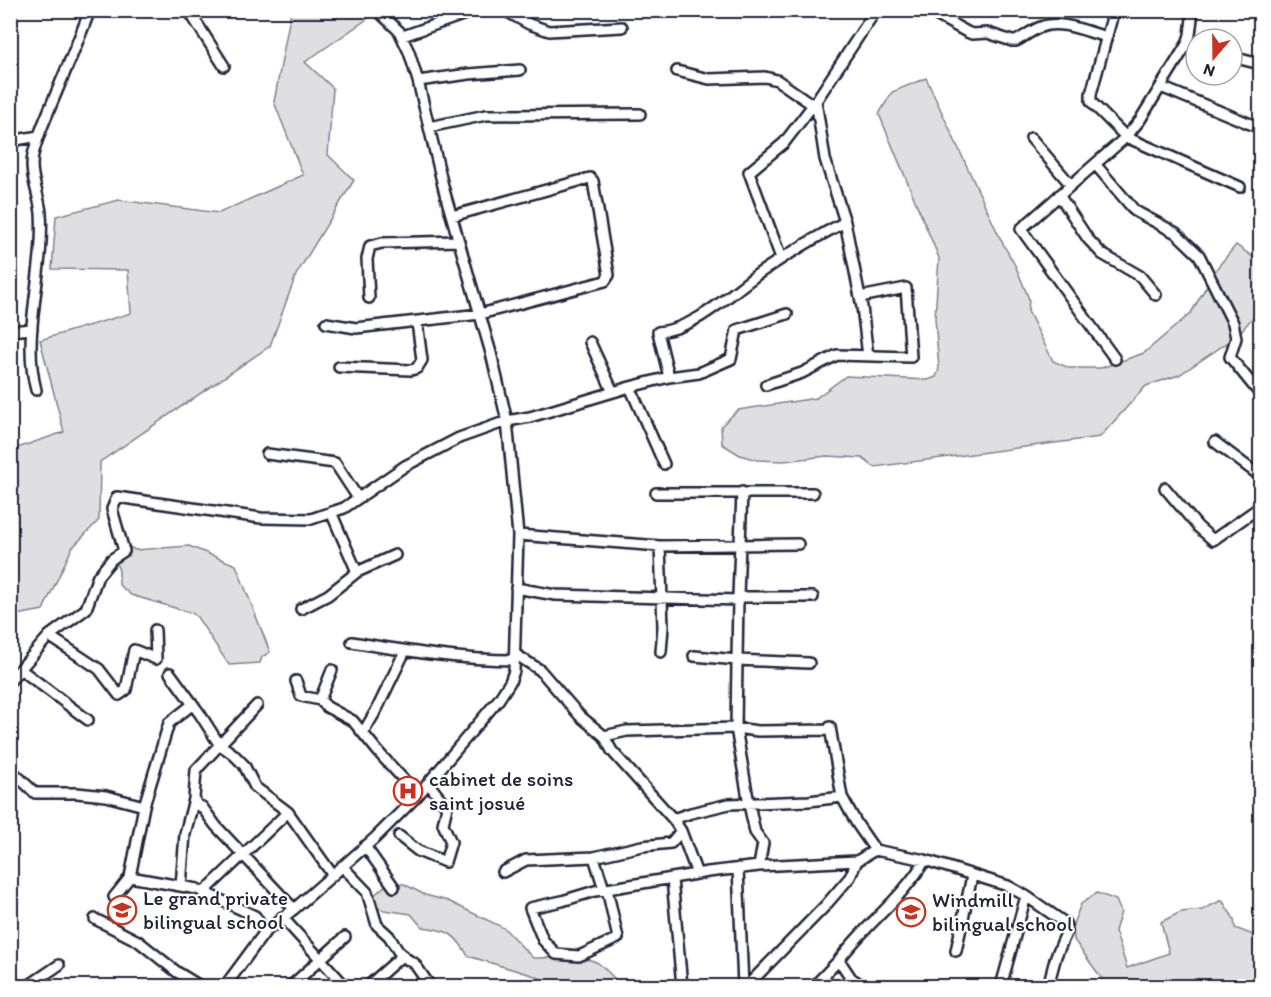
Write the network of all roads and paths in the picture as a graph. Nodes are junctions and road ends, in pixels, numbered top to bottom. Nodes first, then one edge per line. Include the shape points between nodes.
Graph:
1 (90, 10) edge
2 (191, 10) edge
3 (377, 10) edge
4 (477, 10) edge
5 (504, 10) edge
6 (876, 10) edge
7 (927, 10) edge
8 (1114, 10) edge
9 (1192, 10) edge
10 (621, 27) dead end
11 (1191, 27) edge
12 (402, 36) junction
13 (1107, 37) junction
14 (1184, 55) edge
15 (1244, 60) edge
16 (1260, 64) edge
17 (224, 66) dead end
18 (520, 69) dead end
19 (677, 71) dead end
20 (418, 81) junction
21 (1161, 87) junction
22 (815, 103) junction
23 (640, 114) dead end
24 (429, 128) junction
25 (1260, 128) edge
26 (39, 136) junction
27 (1126, 137) junction
28 (1031, 138) dead end
29 (10, 141) edge
30 (1095, 164) junction
31 (1071, 185) junction
32 (1240, 187) dead end
33 (1059, 195) junction
34 (452, 216) junction
35 (845, 222) junction
36 (459, 241) junction
37 (781, 258) junction
38 (1156, 295) dead end
39 (860, 297) junction
40 (369, 298) dead end
41 (480, 314) junction
42 (787, 314) dead end
43 (417, 322) junction
44 (326, 323) dead end
45 (32, 329) junction
46 (10, 331) edge
47 (590, 342) dead end
48 (868, 356) junction
49 (1115, 359) dead end
50 (339, 367) dead end
51 (669, 377) junction
52 (766, 385) dead end
53 (630, 387) junction
54 (36, 390) dead end
55 (613, 392) junction
56 (1260, 394) edge
57 (507, 421) junction
58 (1215, 442) dead end
59 (267, 454) dead end
60 (664, 464) dead end
61 (1260, 476) edge
62 (1165, 488) dead end
63 (742, 492) junction
64 (656, 493) dead end
65 (813, 493) dead end
66 (358, 498) junction
67 (1260, 507) edge
68 (331, 512) junction
69 (518, 535) junction
70 (740, 544) junction
71 (798, 544) dead end
72 (660, 546) junction
73 (395, 555) dead end
74 (357, 572) junction
75 (661, 586) junction
76 (516, 588) junction
77 (813, 597) dead end
78 (661, 598) junction
79 (739, 598) junction
80 (301, 609) dead end
81 (155, 630) dead end
82 (49, 636) junction
83 (352, 642) dead end
84 (405, 651) junction
85 (661, 652) dead end
86 (694, 656) dead end
87 (515, 657) junction
88 (737, 660) junction
89 (809, 663) dead end
90 (20, 669) junction
91 (332, 670) dead end
92 (170, 673) dead end
93 (10, 681) edge
94 (296, 681) dead end
95 (320, 700) junction
96 (193, 704) junction
97 (257, 705) dead end
98 (88, 720) dead end
99 (736, 728) junction
100 (363, 733) junction
101 (604, 736) junction
102 (219, 744) junction
103 (10, 769) edge
104 (428, 783) junction
105 (418, 795) junction
106 (842, 797) junction
107 (194, 799) junction
108 (748, 804) junction
109 (144, 806) junction
110 (288, 813) junction
111 (673, 819) junction
112 (681, 831) junction
113 (399, 836) dead end
114 (366, 846) junction
115 (875, 850) junction
116 (243, 854) junction
117 (594, 857) junction
118 (925, 860) junction
119 (857, 861) junction
120 (342, 866) junction
121 (759, 866) junction
122 (738, 868) junction
123 (503, 872) dead end
124 (332, 874) junction
125 (697, 874) junction
126 (972, 876) junction
127 (130, 877) junction
128 (672, 879) junction
129 (181, 886) junction
130 (394, 887) dead end
131 (605, 889) junction
132 (203, 892) junction
133 (1026, 896) junction
134 (114, 897) dead end
135 (294, 909) junction
136 (282, 917) junction
137 (95, 919) dead end
138 (264, 932) junction
139 (345, 937) dead end
140 (956, 951) dead end
141 (404, 955) junction
142 (321, 960) junction
143 (838, 960) junction
144 (58, 965) dead end
145 (227, 986) edge
146 (28, 987) edge
147 (200, 987) edge
148 (291, 987) edge
149 (345, 987) edge
150 (368, 987) edge
151 (430, 987) edge
152 (682, 987) edge
153 (745, 987) edge
154 (814, 987) edge
155 (863, 987) edge
156 (1001, 987) edge
157 (1048, 987) edge

1 - 26 street
2 - 17 street
3 - 12 street
4 - 12 street
5 - 10 street via 549,31
6 - 22 street
7 - 13 street via 972,34 988,33 1012,41 1050,24
8 - 13 street
9 - 11 street
12 - 20 street
13 - 27 street via 1090,98
14 - 21 street
15 - 16 street
18 - 20 street
19 - 22 street via 709,79 765,77
20 - 24 street
21 - 25 street
21 - 27 street
22 - 35 street via 825,159
22 - 37 street via 784,143 749,172
23 - 24 street via 486,115
24 - 34 street
26 - 29 street
26 - 45 street via 31,164 42,234
27 - 30 street
27 - 32 street
28 - 31 street
30 - 31 street
30 - 56 street via 1135,211 1176,233 1199,255 1233,323 1236,338 1230,357
31 - 33 street
33 - 38 street via 1101,254 1140,276
33 - 49 street via 1021,231
34 - 36 street
34 - 41 street via 589,178 593,181 608,279
35 - 37 street
35 - 39 street
36 - 40 street via 370,246
36 - 41 street
37 - 51 street via 725,300 677,328 658,332
39 - 48 street
39 - 48 street via 906,288 911,357
41 - 43 street
41 - 57 street
42 - 51 street via 737,330 731,358 699,373
43 - 44 street via 356,328
43 - 50 street via 422,360 417,368
45 - 46 street
45 - 54 street
47 - 55 street
48 - 52 street via 837,355
51 - 53 street
53 - 55 street
53 - 60 street
55 - 57 street
57 - 66 street via 459,438 405,466
57 - 69 street
58 - 61 street
59 - 66 street via 335,463
62 - 67 street via 1213,540
63 - 64 street
63 - 65 street
63 - 70 street
66 - 68 street
68 - 74 street
68 - 82 street via 311,519 261,518 117,497 112,509 124,551 98,576 86,609
69 - 72 street
69 - 76 street
70 - 71 street
70 - 72 street
70 - 79 street
72 - 75 street
73 - 74 street
74 - 80 street via 328,595
75 - 78 street
75 - 79 street via 679,597
76 - 78 street via 555,595
76 - 87 street
77 - 79 street
78 - 79 street
78 - 85 street
79 - 88 street
81 - 82 street via 156,659 134,650 126,690 119,695 99,669
82 - 90 street
83 - 84 street
84 - 87 street via 449,657
84 - 100 street
86 - 88 street
87 - 101 street via 540,670 580,716
87 - 104 street via 510,682 499,699
88 - 89 street
88 - 99 street
90 - 93 street
90 - 98 street
91 - 95 street
92 - 96 street
94 - 95 street via 302,696
95 - 100 street via 353,721
96 - 102 street
96 - 109 street via 169,723
97 - 102 street
99 - 101 street via 627,731
99 - 106 street via 830,729
99 - 108 street
100 - 105 street
101 - 111 street via 612,751
102 - 107 street via 196,770
102 - 110 street via 244,765 255,787
103 - 109 street via 35,793 106,796
104 - 105 street
104 - 113 street via 447,807 442,824 451,842 445,862 418,851
105 - 114 street
106 - 108 street
106 - 115 street
107 - 116 street
107 - 129 street via 185,834
108 - 111 street via 729,804
108 - 121 street via 755,832 763,843
109 - 127 street
110 - 116 street
110 - 124 street
111 - 112 street
112 - 117 street via 671,843
112 - 125 street
114 - 120 street
114 - 130 street
115 - 118 street
115 - 119 street
116 - 132 street
116 - 135 street
117 - 123 street via 526,860
117 - 131 street
118 - 126 street
118 - 143 street via 905,888
119 - 121 street
119 - 153 street via 850,877 825,906
120 - 124 street
120 - 141 street via 367,892 377,925
121 - 122 street
122 - 125 street
122 - 153 street
124 - 135 street
125 - 128 street
126 - 133 street via 1008,886
126 - 140 street
127 - 129 street
127 - 134 street
128 - 131 street
128 - 152 street
129 - 132 street
131 - 131 street via 530,908 543,940 556,954 579,956 618,938
132 - 138 street via 255,916
133 - 156 street
133 - 157 street via 1067,927
135 - 136 street
136 - 138 street
136 - 142 street
137 - 147 street via 138,941
138 - 145 street
139 - 142 street
141 - 150 street
141 - 151 street
142 - 148 street
142 - 149 street
143 - 154 street
143 - 155 street
144 - 146 street

